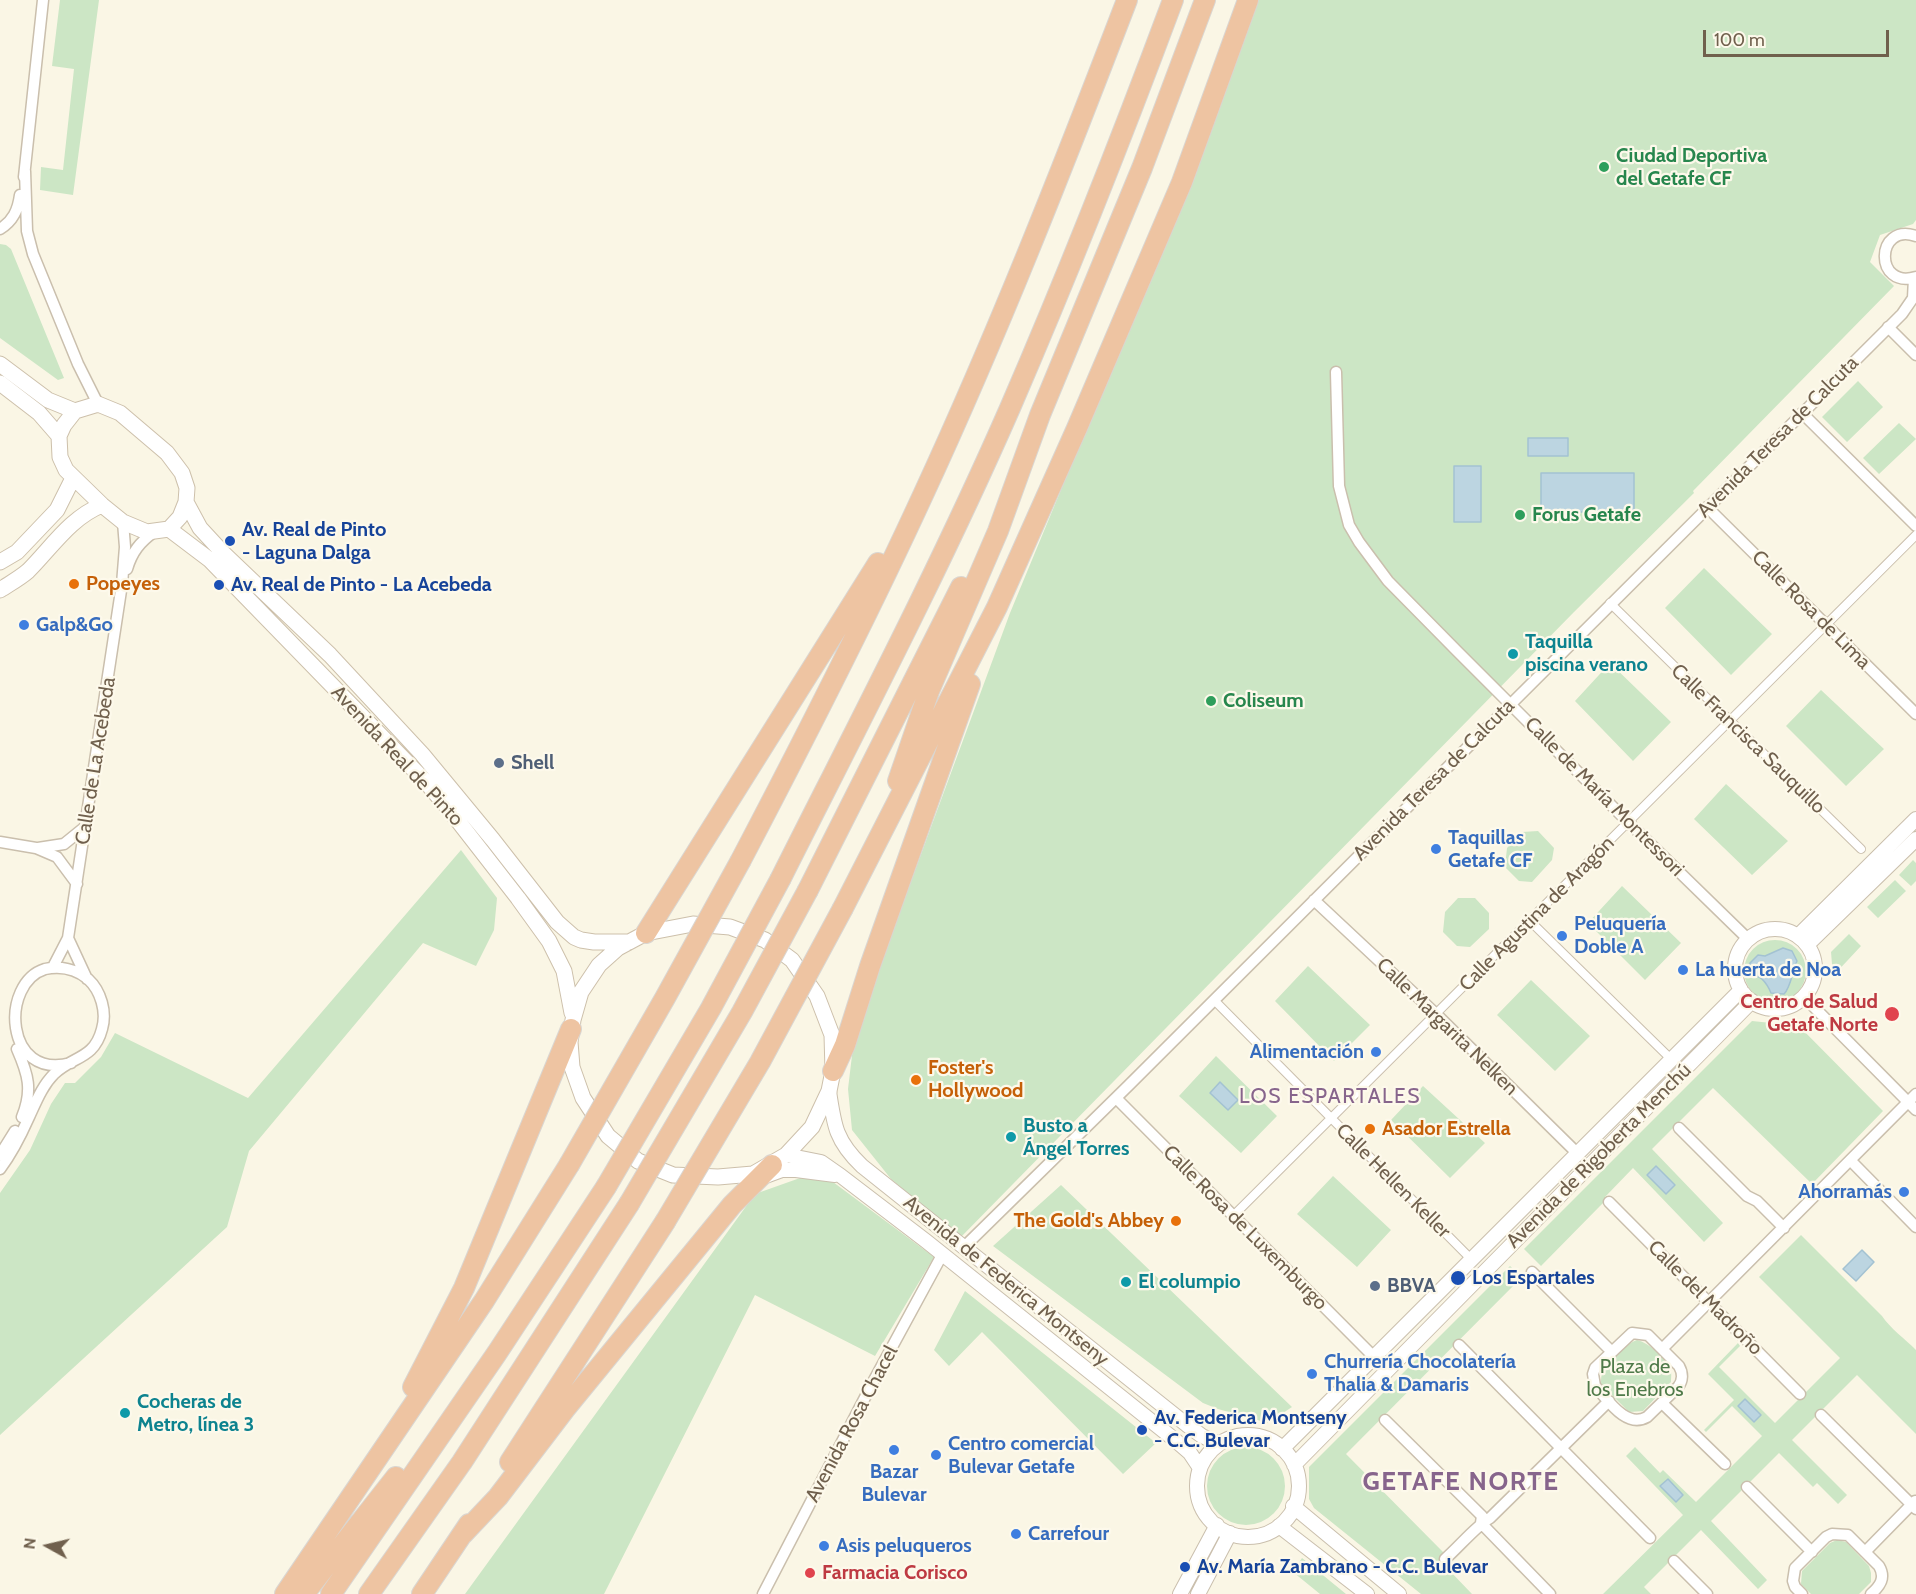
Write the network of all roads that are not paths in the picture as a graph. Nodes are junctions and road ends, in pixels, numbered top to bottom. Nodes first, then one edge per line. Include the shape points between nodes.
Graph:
1 (42, 0) edge
2 (1126, 0) edge
3 (1173, 0) edge
4 (1205, 0) edge
5 (1248, 0) edge
6 (25, 171) junction
7 (0, 230) edge
8 (1916, 236) edge
9 (1915, 278) edge
10 (1888, 327) junction
11 (1916, 355) edge
12 (0, 364) edge
13 (1335, 372) dead end
14 (0, 383) edge
15 (98, 404) junction
16 (75, 411) junction
17 (1802, 413) junction
18 (1040, 415) junction
19 (58, 436) junction
20 (940, 454) junction
21 (73, 478) junction
22 (186, 502) junction
23 (102, 505) junction
24 (1707, 507) junction
25 (123, 522) junction
26 (1916, 525) edge
27 (162, 530) junction
28 (1916, 535) edge
29 (0, 562) edge
30 (122, 584) junction
31 (0, 590) edge
32 (1610, 603) junction
33 (997, 607) junction
34 (1826, 625) junction
35 (1510, 704) junction
36 (1916, 714) edge
37 (1730, 722) junction
38 (1916, 819) edge
39 (1629, 823) junction
40 (86, 827) junction
41 (1916, 839) edge
42 (0, 842) edge
43 (36, 848) junction
44 (1861, 849) dead end
45 (873, 851) junction
46 (77, 884) junction
47 (1314, 900) junction
48 (1530, 921) junction
49 (68, 938) junction
50 (637, 938) junction
51 (1749, 940) junction
52 (1802, 941) junction
53 (53, 967) junction
54 (87, 979) junction
55 (1741, 990) junction
56 (1804, 997) junction
57 (1214, 1000) junction
58 (1752, 1001) junction
59 (1437, 1015) junction
60 (572, 1024) junction
61 (14, 1043) junction
62 (1672, 1060) junction
63 (71, 1063) junction
64 (833, 1071) junction
65 (829, 1091) junction
66 (1116, 1098) junction
67 (1913, 1102) edge
68 (1332, 1119) junction
69 (1679, 1128) dead end
70 (1, 1151) edge
71 (1578, 1154) junction
72 (1851, 1161) junction
73 (772, 1166) junction
74 (0, 1168) edge
75 (841, 1176) junction
76 (1609, 1202) dead end
77 (1233, 1216) junction
78 (1916, 1227) edge
79 (1784, 1228) junction
80 (963, 1248) junction
81 (942, 1255) junction
82 (1472, 1260) junction
83 (1532, 1272) dead end
84 (1709, 1302) junction
85 (1459, 1345) dead end
86 (1662, 1349) junction
87 (1612, 1352) junction
88 (1374, 1357) junction
89 (1800, 1394) dead end
90 (1609, 1401) junction
91 (1662, 1403) junction
92 (1821, 1415) dead end
93 (1385, 1420) dead end
94 (444, 1428) junction
95 (1219, 1444) junction
96 (1282, 1449) junction
97 (1562, 1449) junction
98 (1725, 1464) dead end
99 (1294, 1465) junction
100 (1200, 1468) junction
101 (368, 1472) junction
102 (1747, 1487) dead end
103 (1915, 1505) edge
104 (1293, 1506) junction
105 (1481, 1523) junction
106 (1217, 1525) junction
107 (1279, 1526) junction
108 (1230, 1533) junction
109 (463, 1534) junction
110 (1650, 1538) dead end
111 (1812, 1552) junction
112 (1865, 1552) junction
113 (1445, 1559) dead end
114 (1674, 1561) dead end
115 (285, 1594) edge
116 (304, 1594) edge
117 (331, 1594) edge
118 (369, 1594) edge
119 (422, 1594) edge
120 (763, 1594) edge
121 (1180, 1594) edge
122 (1198, 1594) edge
123 (1367, 1594) edge
124 (1399, 1594) edge
125 (1550, 1594) edge
126 (1707, 1594) edge
127 (1802, 1594) edge
128 (1871, 1594) edge

1 - 6 street
2 - 20 highway via 1072,143
3 - 94 highway, bridge via 1111,166 1009,409 929,582 782,878 606,1187
4 - 18 highway via 1142,168
5 - 33 highway via 1182,182
6 - 7 street via 18,207 10,223
6 - 15 street via 27,231 33,254
8 - 9 street via 1896,237 1884,255 1893,275
9 - 10 street, Avenida Teresa de Calcuta via 1913,298
10 - 11 street
10 - 17 street, Avenida Teresa de Calcuta
12 - 16 main road via 48,400
13 - 35 street, Calle de María Montessori via 1339,486 1349,525 1388,581
14 - 19 main road via 39,412
15 - 16 main road
15 - 22 main road via 120,413 167,453 182,473
16 - 19 main road
17 - 24 street, Avenida Teresa de Calcuta
17 - 26 street
18 - 45 highway via 998,531 929,691
18 - 118 highway, bridge via 958,593 742,1012 629,1204 462,1462
19 - 21 main road via 60,457
20 - 50 highway via 880,561
20 - 101 highway, bridge via 815,719 665,998 569,1165 484,1301
21 - 23 main road
21 - 29 main road via 57,510 17,552
22 - 27 main road via 180,517
22 - 50 main road, Avenida Real de Pinto via 200,528 330,655 415,746 557,922 581,940
23 - 25 main road
23 - 31 main road via 74,521 26,573
24 - 32 street, Avenida Teresa de Calcuta
24 - 34 street, Calle Rosa de Lima
25 - 27 main road via 147,532
25 - 30 street, Calle de La Acebeda
27 - 30 street, Calle de La Acebeda via 141,542 130,559
27 - 60 main road, Avenida Real de Pinto via 210,560 448,808 549,941 564,971
28 - 34 street, Calle Agustina de Aragón
30 - 40 street, Calle de La Acebeda
32 - 35 street, Avenida Teresa de Calcuta
32 - 37 street, Calle Francisca Sauquillo
33 - 45 highway
33 - 64 highway
34 - 36 street, Calle Rosa de Lima
34 - 37 street, Calle Agustina de Aragón
35 - 39 street, Calle de María Montessori
35 - 47 street, Avenida Teresa de Calcuta
37 - 39 street, Calle Agustina de Aragón
37 - 44 street, Calle Francisca Sauquillo
38 - 52 street
39 - 48 street, Calle Agustina de Aragón
39 - 51 street, Calle de María Montessori
40 - 43 street via 64,844
40 - 46 street, Calle de La Acebeda
41 - 52 street
42 - 43 street
43 - 46 street via 57,856
45 - 109 highway, bridge via 760,1062 665,1222
46 - 49 street, Calle de La Acebeda
47 - 57 street, Avenida Teresa de Calcuta
47 - 59 street, Calle Margarita Nelken
48 - 59 street, Calle Agustina de Aragón
48 - 62 street
49 - 53 street, Calle de La Acebeda
49 - 54 street
50 - 60 main road via 607,957 593,973 581,992
50 - 64 main road via 693,924 730,927 765,940 792,960 817,996 832,1035
51 - 52 street via 1775,929
51 - 55 street via 1736,963
52 - 56 street via 1815,966 1811,987
53 - 54 street via 66,968
53 - 61 street via 37,971 12,992 7,1015
54 - 63 street via 102,1000 103,1027 92,1049
55 - 58 street
55 - 62 street, Avenida de Rigoberta Menchú
56 - 58 street via 1785,1008 1773,1009
56 - 67 street
57 - 66 street, Avenida Teresa de Calcuta
57 - 68 street, Calle Hellen Keller
58 - 99 street, Avenida de Rigoberta Menchú
59 - 68 street, Calle Agustina de Aragón
59 - 71 street, Calle Margarita Nelken
60 - 73 main road via 572,1067 584,1098 608,1136 638,1161 673,1175 718,1177 753,1174
60 - 101 highway via 464,1288
61 - 63 street via 33,1060 48,1065
61 - 70 street via 28,1079 27,1103
62 - 71 street, Avenida de Rigoberta Menchú
63 - 74 street via 55,1073 42,1091
64 - 65 main road
65 - 73 main road via 812,1127
65 - 80 street, Avenida de Federica Montseny via 838,1137 850,1154
66 - 77 street, Calle Rosa de Luxemburgo
66 - 80 street, Avenida Teresa de Calcuta
67 - 72 street
68 - 77 street, Calle Agustina de Aragón
68 - 82 street, Calle Hellen Keller
69 - 79 street
71 - 82 street, Avenida de Rigoberta Menchú
72 - 78 street
72 - 79 street
73 - 75 street
73 - 75 street, Avenida de Federica Montseny via 821,1162
73 - 109 highway via 732,1205 498,1497
75 - 81 street, Avenida de Federica Montseny
76 - 84 street, Calle del Madroño
77 - 88 street, Calle Rosa de Luxemburgo
79 - 84 street
80 - 95 street, Avenida de Federica Montseny via 1187,1425
81 - 100 street, Avenida de Federica Montseny via 1175,1440
81 - 120 street, Avenida Rosa Chacel
82 - 88 street, Avenida de Rigoberta Menchú
83 - 87 street
84 - 86 street
84 - 89 street, Calle del Madroño
85 - 97 street
86 - 87 street via 1647,1335 1637,1333
86 - 91 street via 1679,1366 1682,1377
87 - 90 street via 1593,1374 1595,1386
88 - 96 street, Avenida de Rigoberta Menchú
90 - 91 street via 1626,1418 1635,1420 1647,1417
90 - 97 street
91 - 98 street
92 - 103 street
93 - 105 street via 1482,1516
94 - 116 highway via 419,1448
94 - 117 highway
95 - 96 street via 1245,1435 1271,1440
95 - 100 street
96 - 99 street
97 - 105 street
97 - 110 street
99 - 104 street via 1299,1493
100 - 106 street via 1198,1494 1203,1511
101 - 115 highway
102 - 111 street
103 - 112 street
104 - 107 street via 1289,1517
104 - 124 street
105 - 113 street
105 - 125 street
106 - 108 street
106 - 121 street
107 - 108 street via 1260,1536
107 - 123 street
108 - 122 street
109 - 119 highway
111 - 112 street via 1837,1533 1848,1536
111 - 127 street via 1793,1575 1795,1587
112 - 128 street via 1882,1571 1881,1584
114 - 126 street

